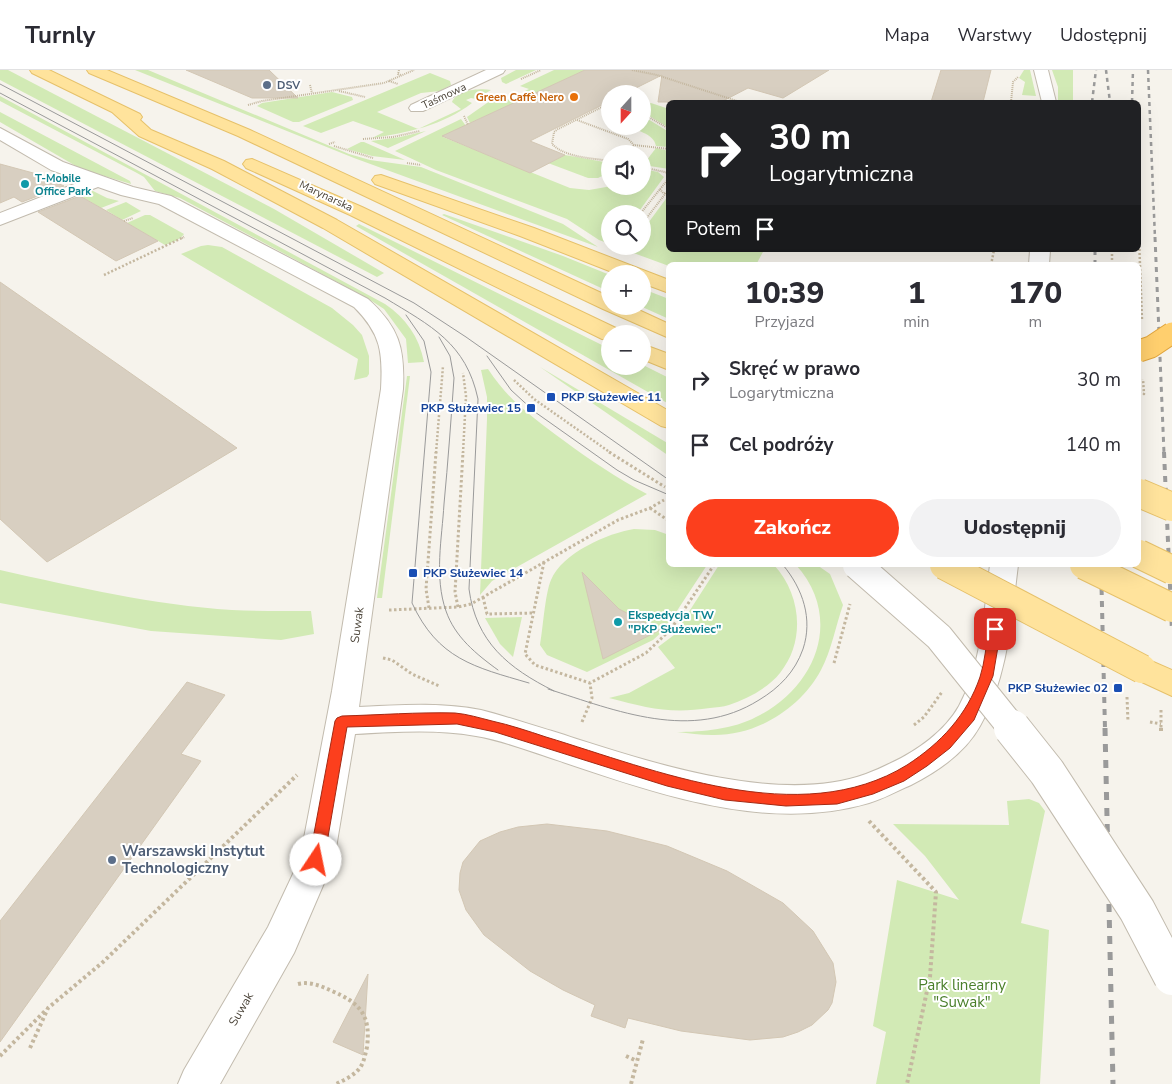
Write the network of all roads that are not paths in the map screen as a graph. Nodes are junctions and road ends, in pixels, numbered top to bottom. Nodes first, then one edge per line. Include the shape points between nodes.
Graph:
1 (37, 70) edge
2 (94, 70) edge
3 (498, 70) edge
4 (1041, 70) edge
5 (1048, 100) edge
6 (417, 108) dead end
7 (118, 110) junction
8 (0, 133) edge
9 (244, 133) junction
10 (99, 180) junction
11 (0, 219) edge
12 (613, 265) edge
13 (651, 280) edge
14 (666, 286) edge
15 (601, 301) edge
16 (633, 315) edge
17 (601, 330) edge
18 (666, 331) edge
19 (1172, 333) edge
20 (1141, 350) edge
21 (651, 354) edge
22 (666, 362) edge
23 (666, 419) edge
24 (1141, 494) edge
25 (1172, 507) edge
26 (1141, 555) edge
27 (859, 567) edge
28 (947, 567) edge
29 (1004, 567) edge
30 (1088, 567) edge
31 (1172, 570) edge
32 (1172, 608) edge
33 (1166, 693) edge
34 (342, 721) junction
35 (1172, 977) edge
36 (198, 1084) edge

1 - 7 main road, Marynarska
2 - 9 main road, Marynarska
3 - 6 street, Taśmowa
4 - 5 street
7 - 17 main road, Marynarska via 313,190
7 - 23 main road via 145,133 218,165 330,224
8 - 10 street, Suwak via 57,166
9 - 12 main road
9 - 15 main road, Marynarska
10 - 11 street
10 - 34 street, Suwak via 165,200 361,304 376,318 388,337 393,353 392,389
13 - 14 main road
16 - 18 main road
19 - 20 highway, bridge
21 - 22 main road
24 - 25 main road, bridge
26 - 31 main road, bridge
27 - 35 street, bridge via 939,637 1047,772 1137,910
28 - 33 main road, bridge
29 - 34 street via 987,676 963,725 946,744 900,776 843,796 786,800 725,794 667,780 495,727 457,719
30 - 32 main road, bridge
34 - 36 street, Suwak via 316,860 281,940

